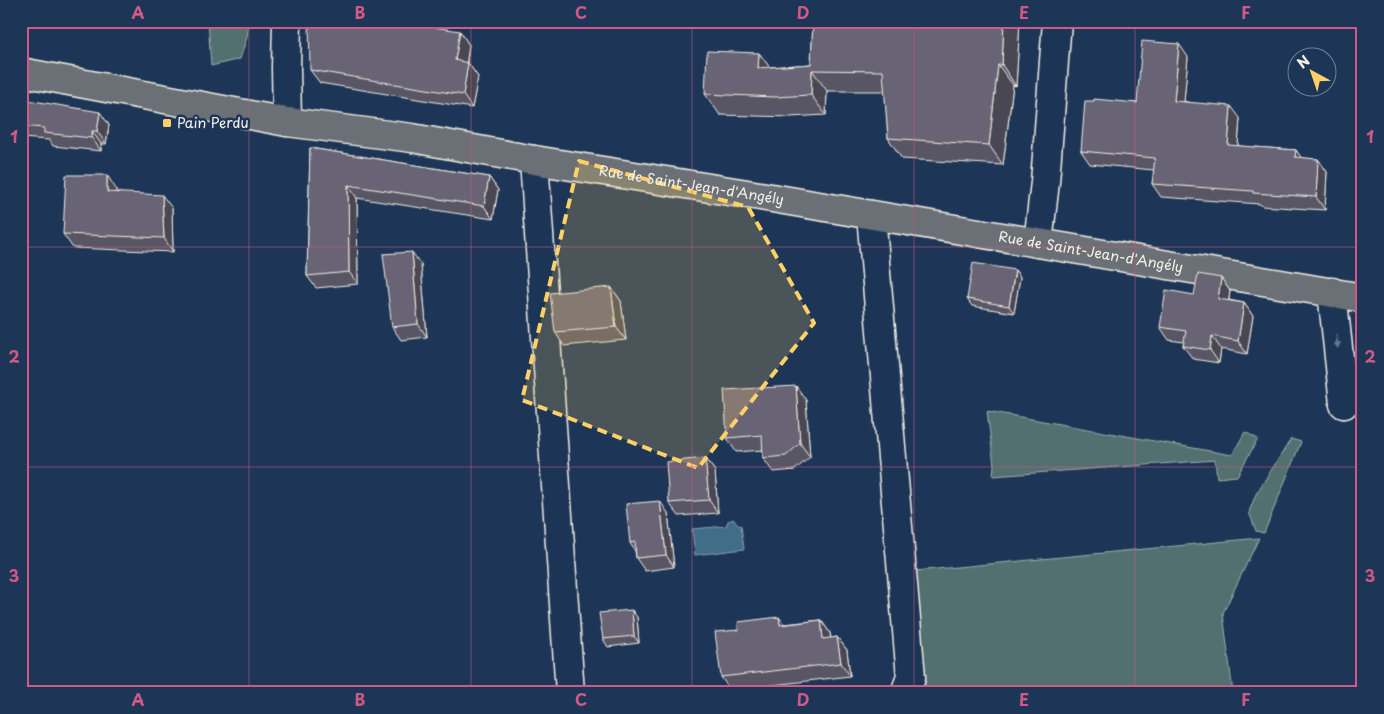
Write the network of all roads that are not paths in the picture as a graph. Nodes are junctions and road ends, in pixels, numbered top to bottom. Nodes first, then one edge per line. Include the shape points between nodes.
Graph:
1 (287, 21) edge
2 (1057, 21) edge
3 (21, 72) edge
4 (287, 122) junction
5 (534, 160) junction
6 (871, 215) junction
7 (1038, 243) junction
8 (1332, 292) junction
9 (1363, 298) edge
10 (1363, 373) edge
11 (570, 693) edge
12 (905, 693) edge

1 - 4 street
2 - 7 street
3 - 4 main road, Rue de Saint-Jean-d'Angély
4 - 5 main road, Rue de Saint-Jean-d'Angély via 412,138
5 - 6 main road, Rue de Saint-Jean-d'Angély
5 - 11 street
6 - 7 main road, Rue de Saint-Jean-d'Angély
6 - 12 street via 911,676
7 - 8 main road, Rue de Saint-Jean-d'Angély
8 - 9 main road, Rue de Saint-Jean-d'Angély
8 -> 10 street via 1344,404

